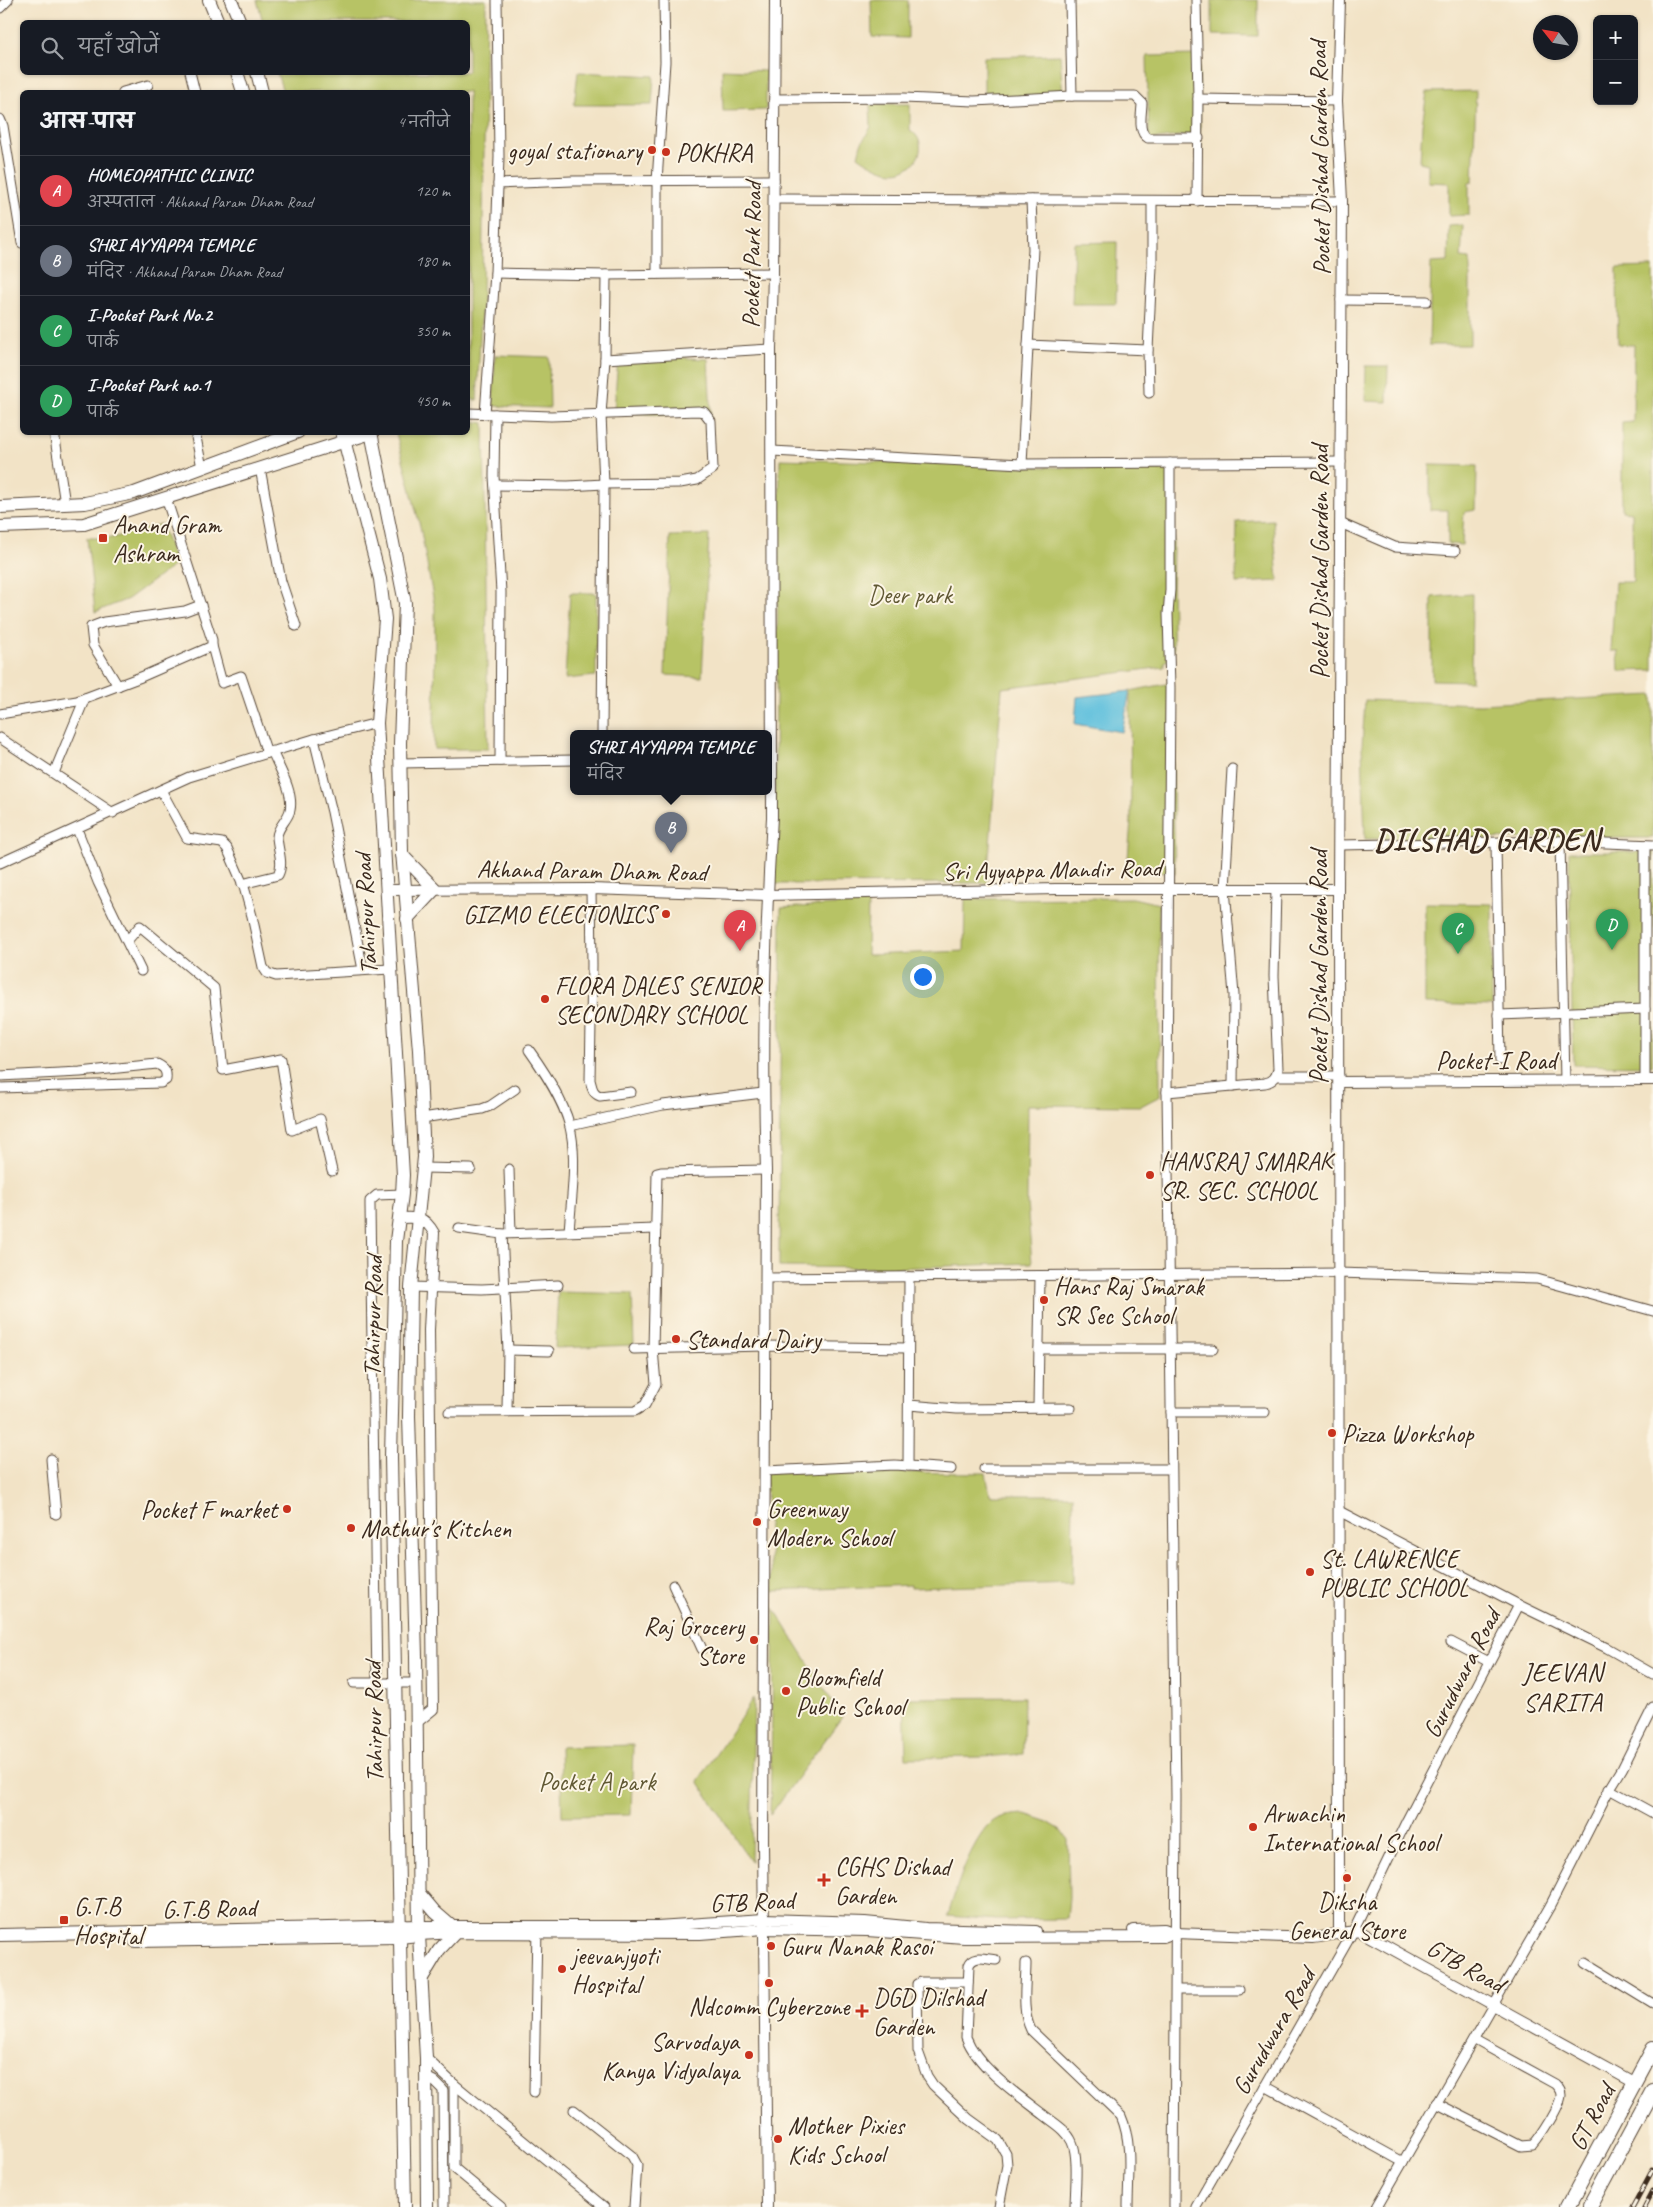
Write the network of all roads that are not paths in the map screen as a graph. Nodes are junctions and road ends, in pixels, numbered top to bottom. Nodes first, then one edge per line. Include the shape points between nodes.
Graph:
1 (8, 0) edge
2 (209, 0) edge
3 (231, 0) edge
4 (497, 0) edge
5 (664, 0) edge
6 (775, 0) edge
7 (1070, 0) edge
8 (1196, 0) edge
9 (1340, 0) edge
10 (0, 8) edge
11 (217, 20) edge
12 (239, 20) edge
13 (191, 75) edge
14 (238, 75) edge
15 (258, 75) edge
16 (148, 85) dead end
17 (130, 90) edge
18 (194, 90) edge
19 (242, 90) edge
20 (262, 90) edge
21 (1072, 96) junction
22 (774, 99) junction
23 (1198, 99) junction
24 (1337, 101) junction
25 (0, 119) edge
26 (1198, 138) junction
27 (774, 180) junction
28 (658, 181) junction
29 (498, 184) junction
30 (774, 199) junction
31 (1031, 200) junction
32 (1152, 200) junction
33 (1197, 201) junction
34 (1342, 201) junction
35 (20, 231) edge
36 (495, 273) junction
37 (773, 273) junction
38 (657, 274) junction
39 (606, 275) junction
40 (1342, 300) junction
41 (1426, 301) dead end
42 (1028, 345) junction
43 (771, 349) junction
44 (1148, 350) junction
45 (605, 359) junction
46 (1149, 393) dead end
47 (470, 413) edge
48 (485, 414) junction
49 (495, 414) junction
50 (601, 414) junction
51 (54, 435) edge
52 (196, 435) edge
53 (290, 435) edge
54 (358, 435) edge
55 (371, 435) edge
56 (344, 437) edge
57 (772, 451) junction
58 (1341, 462) junction
59 (1170, 463) junction
60 (1022, 464) junction
61 (202, 468) junction
62 (260, 468) junction
63 (604, 484) junction
64 (494, 486) junction
65 (166, 498) junction
66 (65, 504) junction
67 (0, 507) edge
68 (1340, 524) junction
69 (0, 527) edge
70 (1455, 551) dead end
71 (201, 605) junction
72 (296, 626) dead end
73 (212, 646) junction
74 (118, 686) junction
75 (85, 698) junction
76 (0, 714) edge
77 (377, 723) junction
78 (602, 730) edge
79 (770, 730) edge
80 (0, 738) edge
81 (314, 739) junction
82 (269, 752) junction
83 (570, 760) edge
84 (500, 762) junction
85 (400, 764) junction
86 (1232, 769) dead end
87 (54, 774) junction
88 (161, 790) junction
89 (771, 795) edge
90 (114, 813) junction
91 (77, 829) junction
92 (1560, 841) junction
93 (1496, 844) junction
94 (1339, 845) junction
95 (1649, 845) edge
96 (402, 855) junction
97 (0, 863) edge
98 (242, 884) junction
99 (435, 889) junction
100 (591, 889) junction
101 (1167, 889) junction
102 (1225, 889) junction
103 (1276, 889) junction
104 (1338, 889) junction
105 (386, 890) junction
106 (405, 890) junction
107 (767, 895) junction
108 (407, 919) junction
109 (127, 941) junction
110 (390, 969) junction
111 (362, 970) junction
112 (141, 972) dead end
113 (1562, 1012) junction
114 (1648, 1014) edge
115 (1499, 1015) junction
116 (530, 1050) dead end
117 (1500, 1060) dead end
118 (0, 1076) edge
119 (1276, 1076) junction
120 (1339, 1079) junction
121 (1565, 1080) junction
122 (1649, 1080) edge
123 (1233, 1086) junction
124 (0, 1088) edge
125 (515, 1089) dead end
126 (631, 1092) dead end
127 (763, 1092) junction
128 (1167, 1092) junction
129 (422, 1118) junction
130 (570, 1126) junction
131 (423, 1168) junction
132 (471, 1169) dead end
133 (509, 1169) dead end
134 (766, 1170) junction
135 (332, 1171) dead end
136 (402, 1194) junction
137 (417, 1217) junction
138 (399, 1218) junction
139 (458, 1228) dead end
140 (656, 1229) junction
141 (569, 1232) junction
142 (507, 1234) junction
143 (1338, 1273) junction
144 (1168, 1275) junction
145 (1040, 1276) junction
146 (909, 1277) junction
147 (766, 1278) junction
148 (558, 1285) dead end
149 (411, 1287) junction
150 (431, 1288) junction
151 (506, 1288) junction
152 (1653, 1312) edge
153 (765, 1346) junction
154 (908, 1348) junction
155 (634, 1349) dead end
156 (653, 1349) junction
157 (1039, 1349) junction
158 (1213, 1349) dead end
159 (508, 1350) junction
160 (1169, 1350) junction
161 (549, 1351) dead end
162 (909, 1406) junction
163 (1038, 1408) junction
164 (1071, 1408) dead end
165 (507, 1411) junction
166 (449, 1412) dead end
167 (1172, 1412) junction
168 (1265, 1412) dead end
169 (51, 1459) dead end
170 (908, 1466) junction
171 (952, 1468) dead end
172 (984, 1469) dead end
173 (1171, 1469) junction
174 (765, 1471) junction
175 (393, 1508) junction
176 (411, 1508) junction
177 (1339, 1511) junction
178 (56, 1514) dead end
179 (673, 1584) dead end
180 (1519, 1606) junction
181 (1451, 1642) dead end
182 (432, 1645) junction
183 (416, 1646) junction
184 (702, 1649) dead end
185 (1489, 1662) junction
186 (1653, 1674) edge
187 (354, 1683) dead end
188 (377, 1684) junction
189 (395, 1684) junction
190 (417, 1684) junction
191 (1653, 1707) edge
192 (417, 1722) junction
193 (1609, 1789) junction
194 (1653, 1813) edge
195 (420, 1893) junction
196 (764, 1924) junction
197 (453, 1929) junction
198 (420, 1930) junction
199 (537, 1930) junction
200 (1354, 1930) junction
201 (399, 1932) junction
202 (1175, 1933) junction
203 (0, 1935) edge
204 (1339, 1935) junction
205 (0, 1944) edge
206 (996, 1960) dead end
207 (1026, 1963) dead end
208 (1586, 1963) dead end
209 (422, 1978) junction
210 (968, 1982) junction
211 (1176, 1990) junction
212 (1239, 1990) dead end
213 (1494, 2004) junction
214 (1653, 2004) edge
215 (1475, 2040) junction
216 (1653, 2049) edge
217 (426, 2058) junction
218 (426, 2078) junction
219 (1635, 2083) junction
220 (454, 2084) junction
221 (1265, 2086) junction
222 (1653, 2090) edge
223 (534, 2092) dead end
224 (1436, 2103) junction
225 (574, 2110) dead end
226 (1403, 2162) junction
227 (427, 2177) junction
228 (404, 2178) junction
229 (405, 2207) edge
230 (427, 2207) edge
231 (444, 2207) edge
232 (501, 2207) edge
233 (604, 2207) edge
234 (634, 2207) edge
235 (767, 2207) edge
236 (998, 2207) edge
237 (1075, 2207) edge
238 (1128, 2207) edge
239 (1174, 2207) edge
240 (1196, 2207) edge
241 (1377, 2207) edge
242 (1568, 2207) edge
243 (1590, 2207) edge

1 - 10 street
2 - 11 main road
3 - 12 main road
4 - 29 street
5 - 28 street via 665,62
6 - 22 street, Pocket Park Road
7 - 21 street
8 - 23 street
9 - 24 street, Pocket Dishad Garden Road
13 - 18 street
14 - 19 main road
15 - 20 main road
16 - 17 street
21 - 22 street via 974,101
21 - 26 street via 1135,96 1142,103 1144,136
22 - 27 street, Pocket Park Road
23 - 24 street
23 - 26 street
24 - 34 street, Pocket Dishad Garden Road
25 - 35 street
26 - 33 street
27 - 28 street
27 - 30 street, Pocket Park Road
28 - 29 street
28 - 38 street
29 - 36 street
30 - 31 street
30 - 37 street, Pocket Park Road
31 - 32 street
31 - 42 street via 1033,249
32 - 33 street
32 - 44 street
33 - 34 street
34 - 40 street, Pocket Dishad Garden Road
36 - 39 street
36 - 48 street
37 - 38 street
37 - 43 street, Pocket Park Road
38 - 39 street
39 - 45 street
40 - 41 street
40 - 58 street, Pocket Dishad Garden Road
42 - 44 street
42 - 60 street
43 - 45 street
43 - 57 street, Pocket Park Road
44 - 46 street
45 - 50 street
47 - 48 street
48 - 49 street
49 - 50 street
49 - 64 street
50 - 63 street
50 - 63 street via 704,412 711,421 714,462 713,469 698,480 680,484
51 - 66 street
52 - 61 street
53 - 61 main road
54 - 56 main road
55 - 85 main road, Tahirpur Road via 405,603
56 - 62 main road
56 - 77 main road, Tahirpur Road via 380,579 386,620
57 - 60 street
57 - 79 street, Pocket Park Road
58 - 59 street
58 - 68 street, Pocket Dishad Garden Road
59 - 60 street
59 - 101 street
61 - 66 main road via 134,493
62 - 65 main road
62 - 72 street via 282,580
63 - 64 street
63 - 78 street
64 - 84 street via 501,592
65 - 69 main road via 84,524
65 - 71 street
66 - 67 main road
68 - 70 street via 1395,547
68 - 94 street, Pocket Dishad Garden Road
71 - 73 street
71 - 74 street via 185,611 104,622 91,627 94,645
73 - 74 street
73 - 82 street via 222,682 241,676
74 - 75 street
75 - 76 street
75 - 87 street
77 - 81 street
77 - 105 main road, Tahirpur Road
80 - 87 street
81 - 82 street
81 - 111 street via 332,812
82 - 88 street via 189,777
82 - 98 street via 288,789 291,804 278,832 282,868 278,875
83 - 84 street
84 - 85 street
85 - 96 main road, Tahirpur Road
86 - 102 street
87 - 90 street
88 - 90 street
88 - 98 street via 187,838 222,843
89 - 107 street, Pocket Park Road
90 - 91 street
91 - 97 street
91 - 109 street
92 - 93 street
92 - 95 street
92 - 113 street
93 - 94 street
93 - 115 street
94 - 104 street, Pocket Dishad Garden Road
95 - 114 street
96 - 99 main road
96 - 106 main road, Tahirpur Road
98 - 111 street via 267,973 276,976
99 - 100 street, Akhand Param Dham Road
99 - 106 street, Akhand Param Dham Road
99 - 108 main road
100 - 107 street, Akhand Param Dham Road
100 - 126 street via 590,1080 592,1090 600,1096
101 - 102 street, Sri Ayyappa Mandir Road
101 - 107 street, Sri Ayyappa Mandir Road
101 - 128 street
102 - 103 street, Sri Ayyappa Mandir Road
102 - 123 street via 1234,995
103 - 104 street, Sri Ayyappa Mandir Road
103 - 119 street
104 - 120 street, Pocket Dishad Garden Road
105 - 106 street, Akhand Param Dham Road
105 - 110 main road, Tahirpur Road
106 - 108 main road, Tahirpur Road
107 - 127 street, Pocket Park Road
108 - 129 main road, Tahirpur Road via 420,1050
109 - 112 street
109 - 135 street via 140,926 214,988 223,1070 281,1059 292,1130 320,1119
110 - 111 street
110 - 136 main road, Tahirpur Road
113 - 114 street
113 - 115 street
113 - 121 street
114 - 122 street
115 - 117 street
116 - 130 street
118 - 124 street via 157,1064 167,1073 162,1083
119 - 120 street
119 - 123 street via 1270,1082
120 - 121 street, Pocket-I Road
120 - 143 street, Pocket Dishad Garden Road
121 - 122 street, Pocket-I Road
123 - 128 street
125 - 129 street via 482,1109
127 - 130 street via 663,1105
127 - 134 street, Pocket Park Road
128 - 144 street
129 - 131 main road, Tahirpur Road
130 - 141 street
131 - 132 street
131 - 137 main road, Tahirpur Road
133 - 142 street
134 - 140 street via 658,1173
134 - 147 street, Pocket Park Road
136 - 138 main road, Tahirpur Road
136 - 188 street via 377,1195 370,1200
137 - 138 street
137 - 149 main road, Tahirpur Road
137 - 150 street via 428,1222 434,1233
138 - 175 main road, Tahirpur Road via 392,1408
139 - 142 street
140 - 141 street
140 - 156 street
141 - 142 street
142 - 151 street
143 - 144 street
143 - 152 street via 1537,1279
143 - 177 street, Pocket Dishad Garden Road
144 - 145 street
144 - 160 street
145 - 146 street
145 - 157 street
146 - 147 street
146 - 154 street
147 - 153 street, Pocket Park Road
148 - 151 street
149 - 150 street
149 - 176 main road, Tahirpur Road
150 - 151 street
150 - 182 street
151 - 159 street
153 - 154 street
153 - 156 street
153 - 174 street, Pocket Park Road
154 - 162 street
155 - 156 street
156 - 165 street via 656,1384 645,1405 636,1411
157 - 160 street
157 - 163 street
158 - 160 street
159 - 161 street
159 - 165 street
160 - 167 street
162 - 163 street
162 - 170 street
163 - 164 street
165 - 166 street
167 - 168 street
167 - 173 street
169 - 178 street
170 - 171 street
170 - 174 street
172 - 173 street
173 - 202 street
174 - 196 street, Pocket Park Road
175 - 176 main road
175 - 189 main road, Tahirpur Road
176 - 183 main road, Tahirpur Road
177 - 180 street
177 - 204 street, Pocket Dishad Garden Road
179 - 184 street
180 - 185 street, Gurudwara Road
180 - 186 street
181 - 185 street
182 - 183 street
182 - 192 street via 433,1709
183 - 190 main road, Tahirpur Road
185 - 200 street, Gurudwara Road
187 - 188 street
188 - 189 street
189 - 190 street
189 - 201 main road, Tahirpur Road
190 - 192 main road, Tahirpur Road
191 - 193 street
192 - 195 main road, Tahirpur Road
193 - 194 street
193 - 213 street via 1550,1906
195 - 197 main road
195 - 198 main road, Tahirpur Road
196 - 199 street, GTB Road via 700,1934
196 - 202 street, GTB Road via 867,1931 964,1933 1164,1929
196 - 235 street, Pocket Park Road
197 - 198 street, GTB Road
197 - 199 street, GTB Road
197 - 209 main road
198 - 201 main road, G.T.B Road
198 - 209 main road, Tahirpur Road
199 - 223 street
200 - 204 street, GTB Road
200 - 213 street, GTB Road
200 - 221 street, Gurudwara Road
201 - 203 main road, G.T.B Road
201 - 205 main road, G.T.B Road
201 - 228 main road, Tahirpur Road
202 - 204 street, GTB Road via 1313,1938
202 - 211 street
206 - 210 street via 976,1958 971,1961
207 - 238 street via 1025,2011 1031,2030 1112,2105 1125,2124
208 - 214 street
209 - 217 main road, Tahirpur Road
210 - 236 street via 917,1984 918,2051 933,2085 969,2119 998,2140 1006,2154 1007,2165
210 - 237 street via 966,2036 970,2048 1009,2089 1067,2132 1075,2148
211 - 212 street
211 - 239 street
213 - 215 street
213 - 219 street, GTB Road
215 - 224 street
215 - 224 street via 1560,2089 1560,2101 1539,2139 1533,2145 1522,2146
216 - 219 highway, GT Road
217 - 218 main road, Tahirpur Road
217 - 220 street
218 - 227 main road, Tahirpur Road
218 - 231 street via 443,2090
219 - 242 highway, GT Road
220 - 232 street via 454,2168
220 - 233 street
221 - 226 street
221 - 240 street, Gurudwara Road
222 - 243 highway, GT Road
224 - 226 street
225 - 234 street via 632,2156 638,2165
226 - 241 street
227 - 228 main road
227 - 230 main road, Tahirpur Road
228 - 229 main road, Tahirpur Road

